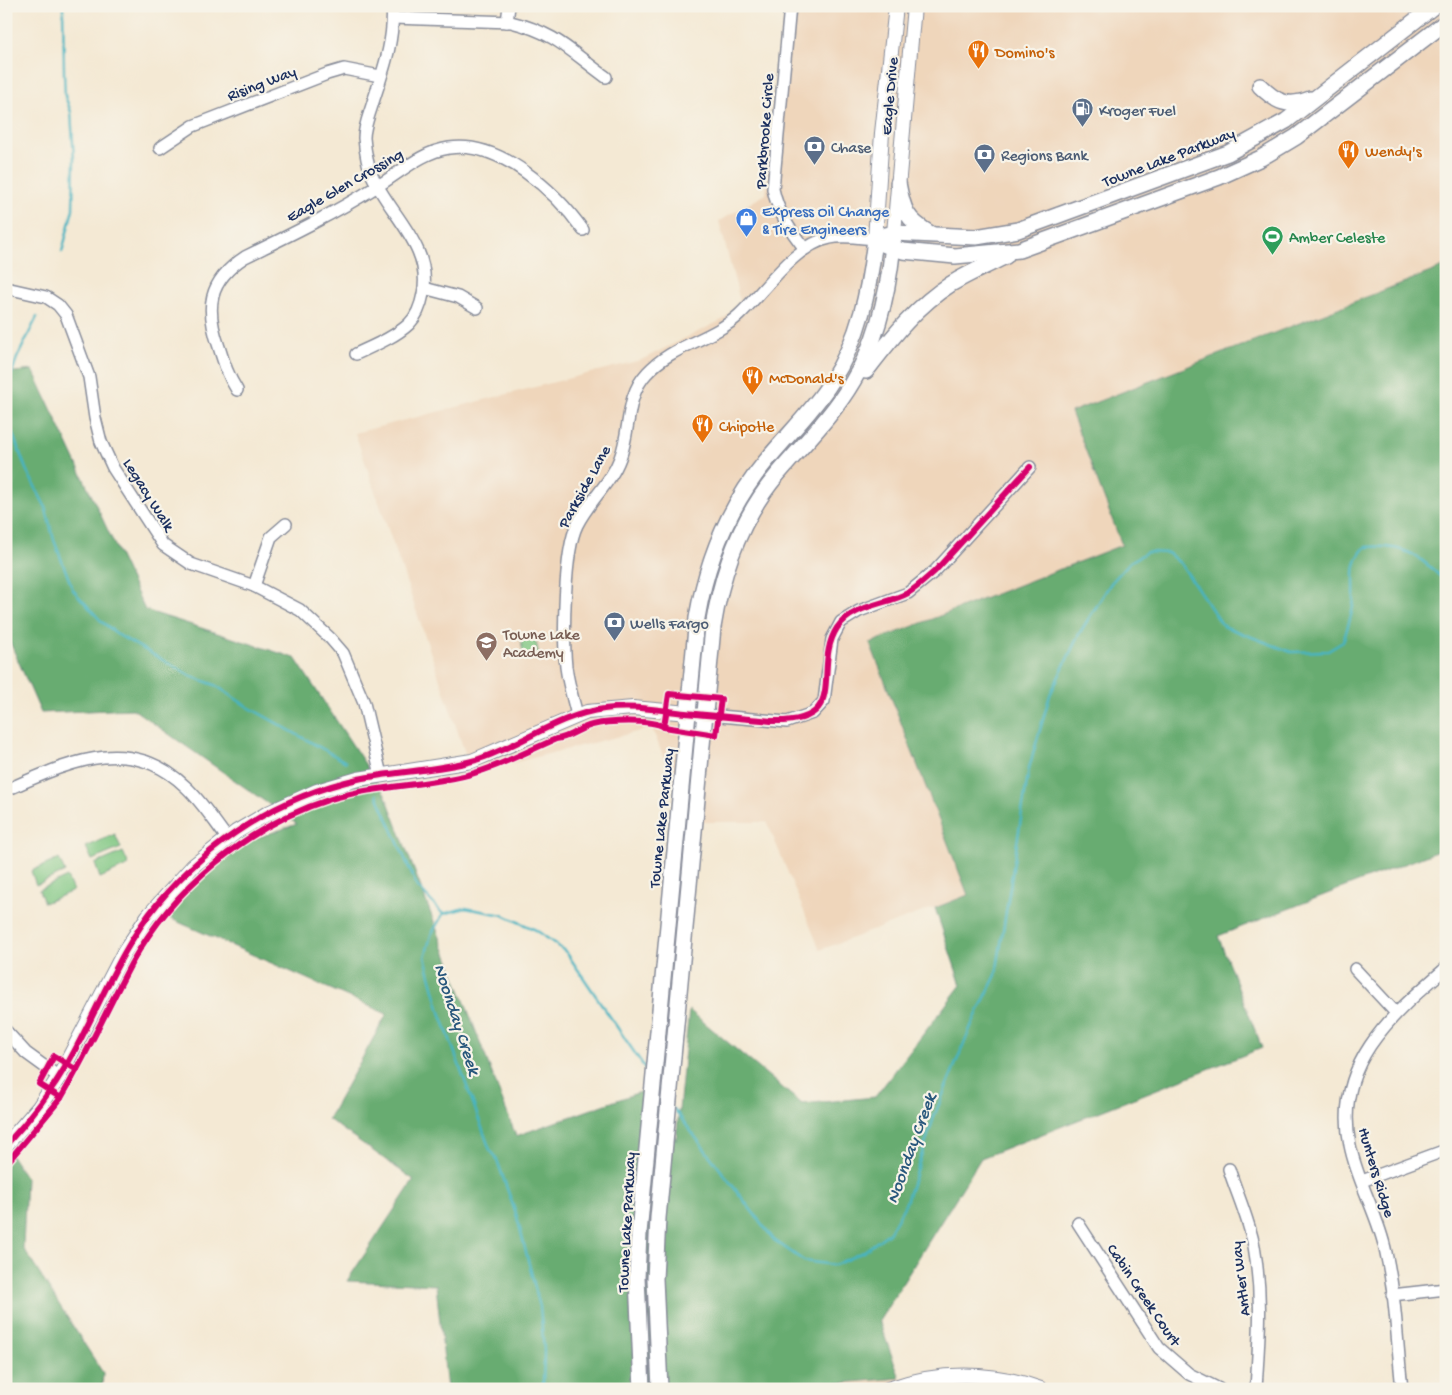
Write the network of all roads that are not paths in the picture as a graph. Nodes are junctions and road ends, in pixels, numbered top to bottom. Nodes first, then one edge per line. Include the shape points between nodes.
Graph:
1 (509, 6) edge
2 (790, 6) edge
3 (896, 6) edge
4 (914, 6) edge
5 (1434, 6) edge
6 (393, 12) edge
7 (508, 22) junction
8 (1446, 22) edge
9 (380, 76) junction
10 (606, 77) dead end
11 (1260, 86) dead end
12 (1323, 93) junction
13 (160, 148) dead end
14 (898, 183) junction
15 (378, 187) junction
16 (583, 230) dead end
17 (894, 233) junction
18 (935, 235) junction
19 (875, 239) junction
20 (805, 249) junction
21 (893, 249) junction
22 (1020, 250) junction
23 (6, 288) edge
24 (424, 288) junction
25 (477, 308) dead end
26 (356, 354) dead end
27 (237, 390) dead end
28 (842, 399) junction
29 (1030, 467) dead end
30 (286, 524) dead end
31 (254, 586) junction
32 (688, 714) junction
33 (577, 715) junction
34 (705, 715) junction
35 (381, 775) junction
36 (6, 790) edge
37 (227, 838) junction
38 (1446, 968) edge
39 (1355, 969) dead end
40 (1395, 1012) junction
41 (6, 1031) edge
42 (59, 1077) junction
43 (6, 1145) edge
44 (1446, 1150) edge
45 (1229, 1169) dead end
46 (1362, 1181) junction
47 (1078, 1223) dead end
48 (1446, 1289) edge
49 (1392, 1295) junction
50 (642, 1389) edge
51 (660, 1389) edge
52 (888, 1389) edge
53 (1041, 1389) edge
54 (1219, 1389) edge
55 (1256, 1389) edge
56 (1402, 1389) edge

1 - 7 street
2 - 20 street, Parkbrooke Circle via 773,189 787,226
3 - 19 street, Eagle Drive
4 - 14 street, Eagle Drive
5 - 12 main road, Towne Lake Parkway
6 - 7 street
6 - 9 street via 386,66
7 - 10 street via 547,33
8 - 22 main road via 1315,124 1261,158 1219,178
9 - 13 street, Rising Way via 344,69 327,74 192,126
9 - 15 street via 364,136 368,161
11 - 12 main road via 1285,104
12 - 18 main road, Towne Lake Parkway via 1279,125 1235,150 1051,220 1000,234 976,237
14 - 17 street, Eagle Drive
14 - 18 main road via 908,217
15 - 16 street, Eagle Glen Crossing via 400,170 439,151 479,149 516,165 563,203
15 - 24 street via 418,249
15 - 27 street, Eagle Glen Crossing via 245,257 223,277 210,302 210,313 229,377
17 - 18 main road, Towne Lake Parkway
17 - 19 main road, Towne Lake Parkway
17 - 21 main road, Eagle Drive
19 - 20 street, Parkside Lane via 840,236
19 - 21 main road
19 - 32 main road, Towne Lake Parkway via 866,303 846,356 812,410 752,478 713,550 697,618
20 - 33 street, Parkside Lane via 731,322 667,356 646,373 636,389 618,464 584,513 570,548 564,650
21 - 22 main road via 955,256
21 - 28 main road, Towne Lake Parkway via 878,327
22 - 28 main road via 952,284 922,306 892,337
23 - 31 street, Legacy Walk via 46,297 66,315 89,377 101,442 113,468 163,545 191,564
24 - 25 street via 458,297
24 - 26 street via 416,314 408,324
28 - 34 main road, Towne Lake Parkway via 775,476 737,538 728,560 716,612
29 - 34 street via 918,586 859,611 842,622 832,639 824,701 812,713 787,722
30 - 31 street via 271,537
31 - 35 street, Legacy Walk via 300,610 343,653 364,702
32 - 33 street via 620,708
32 - 34 street
32 - 50 main road, Towne Lake Parkway via 646,1149 637,1278
33 - 35 street via 472,761
34 - 51 main road, Towne Lake Parkway via 655,1279
35 - 37 street via 345,782 300,798
36 - 37 street via 90,760 116,755 141,758 168,772 188,788
37 - 42 street via 178,881 138,930
38 - 40 street, Hunters Ridge
39 - 40 street
40 - 46 street, Hunters Ridge via 1361,1059 1348,1106 1350,1145
41 - 42 street via 26,1053
42 - 43 street via 39,1107
44 - 46 street
45 - 55 street, Antler Way via 1253,1244 1260,1287 1261,1332
46 - 49 street, Hunters Ridge via 1386,1252
47 - 54 street, Cabin Creek Court via 1159,1348 1189,1374
48 - 49 street
49 - 56 street, Hunters Ridge
52 - 53 street via 959,1375 997,1378

